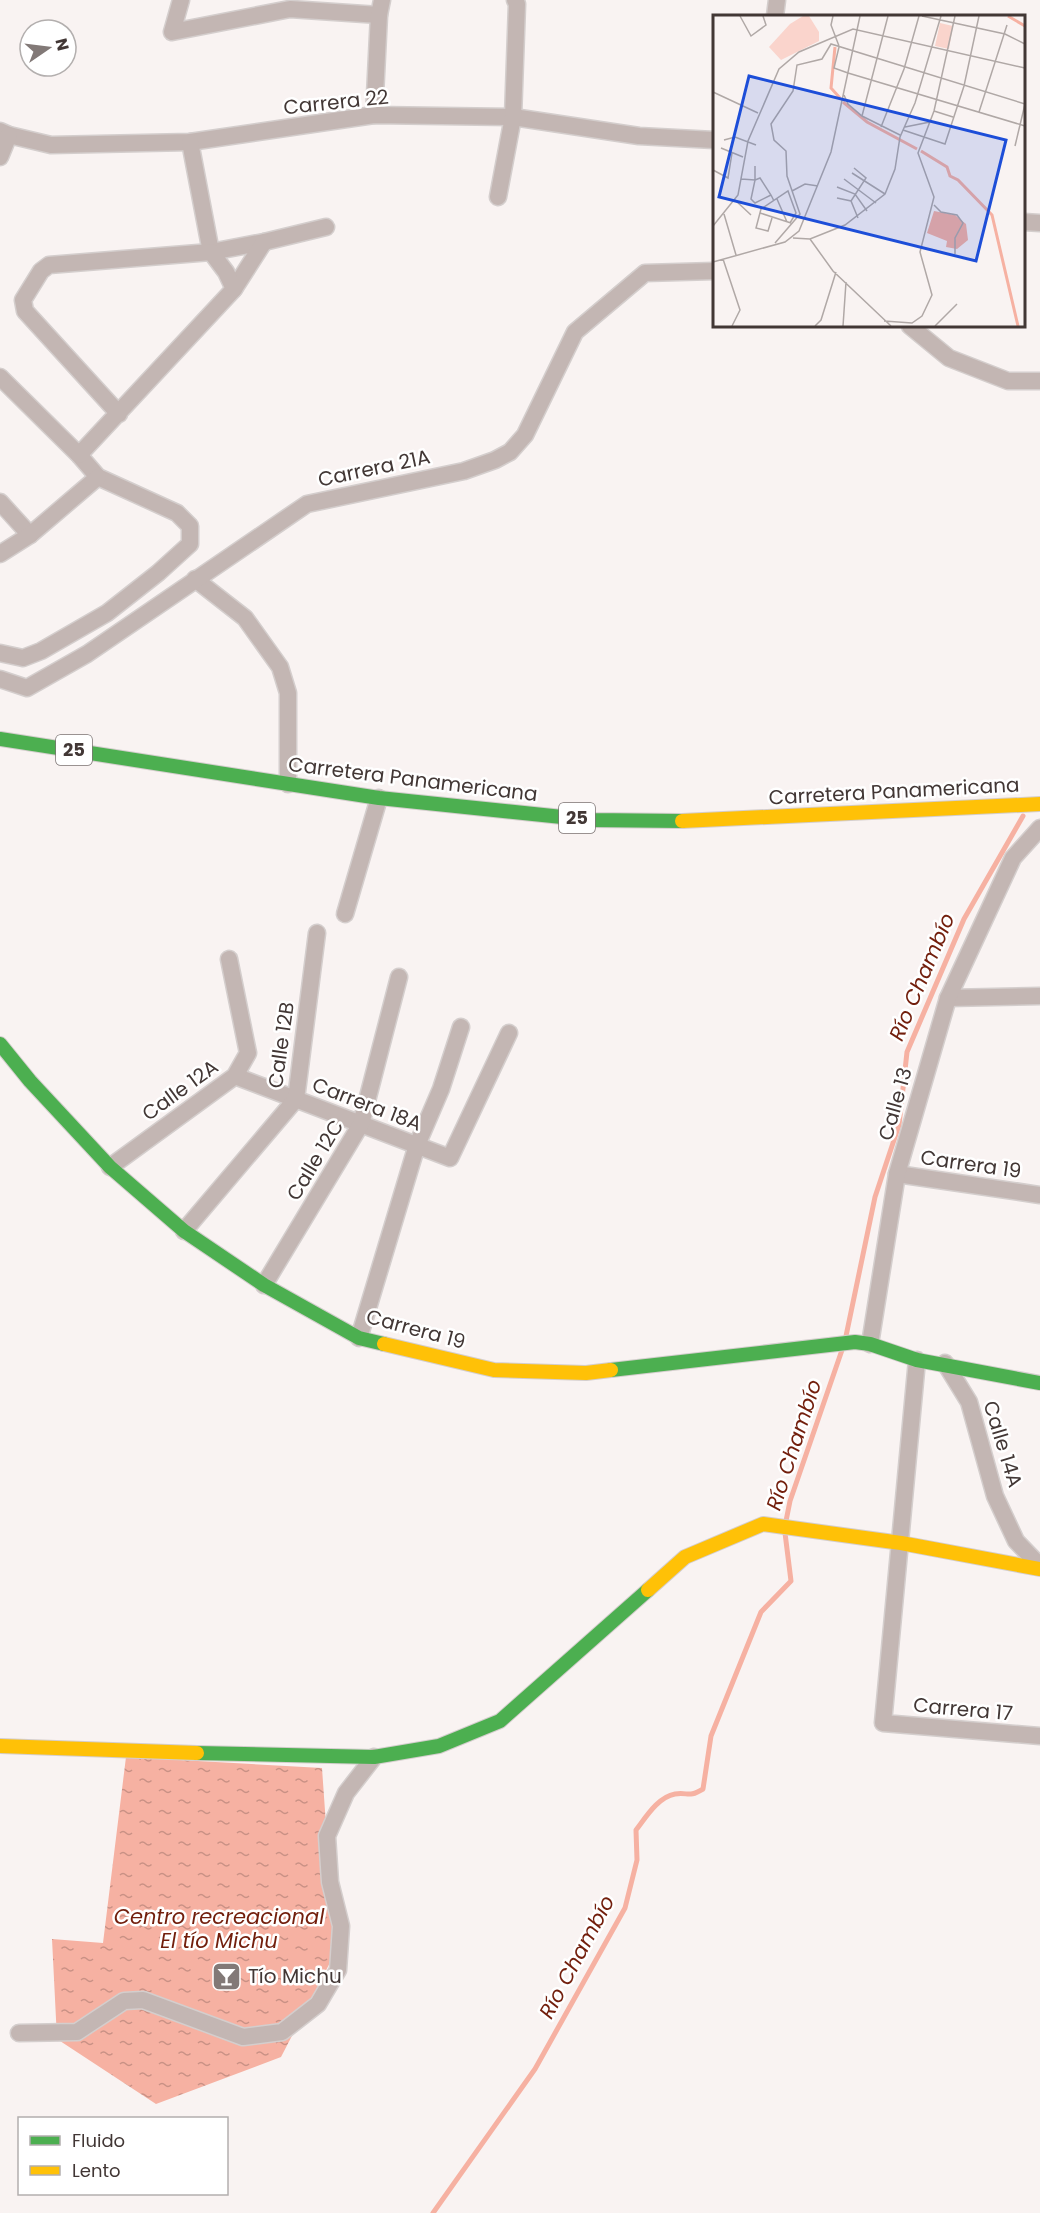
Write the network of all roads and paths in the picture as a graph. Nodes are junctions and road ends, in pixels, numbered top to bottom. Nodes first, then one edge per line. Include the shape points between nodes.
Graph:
1 (181, 0) edge
2 (515, 0) edge
3 (777, 0) edge
4 (291, 4) edge
5 (381, 7) edge
6 (775, 15) edge
7 (374, 115) junction
8 (513, 117) junction
9 (5, 133) edge
10 (713, 140) edge
11 (190, 142) junction
12 (0, 157) edge
13 (498, 197) dead end
14 (1025, 222) edge
15 (1040, 223) edge
16 (326, 227) dead end
17 (264, 242) junction
18 (211, 252) junction
19 (713, 271) edge
20 (234, 289) junction
21 (911, 327) edge
22 (0, 376) edge
23 (1040, 381) edge
24 (119, 414) junction
25 (79, 455) junction
26 (98, 477) junction
27 (0, 502) edge
28 (30, 535) junction
29 (0, 554) edge
30 (195, 579) junction
31 (0, 653) edge
32 (0, 679) edge
33 (0, 739) edge
34 (288, 784) junction
35 (380, 798) junction
36 (1040, 804) edge
37 (1040, 828) edge
38 (345, 914) dead end
39 (317, 933) dead end
40 (229, 959) dead end
41 (399, 977) dead end
42 (1040, 996) edge
43 (948, 998) junction
44 (461, 1026) dead end
45 (509, 1033) dead end
46 (0, 1044) edge
47 (235, 1076) junction
48 (296, 1099) junction
49 (361, 1124) junction
50 (417, 1145) junction
51 (110, 1167) junction
52 (897, 1174) junction
53 (1040, 1195) edge
54 (184, 1231) junction
55 (264, 1285) junction
56 (359, 1338) junction
57 (862, 1343) junction
58 (917, 1360) junction
59 (945, 1363) junction
60 (1040, 1383) edge
61 (901, 1543) junction
62 (1040, 1568) edge
63 (1040, 1736) edge
64 (0, 1746) edge
65 (374, 1757) junction
66 (19, 2033) dead end

1 - 4 street via 172,32
2 - 8 street via 518,4
3 - 6 street
4 - 5 street
5 - 7 street
7 - 8 street, Carrera 22
7 - 11 street, Carrera 22
8 - 10 street, Carrera 22 via 639,136
8 - 13 street
9 - 11 street, Carrera 22 via 51,145
9 - 12 street
11 - 18 street
14 - 15 street
16 - 17 street
17 - 18 street
17 - 20 street
18 - 20 street
18 - 24 street via 49,265 23,300 25,311
19 - 30 street, Carrera 21A via 645,273 575,332 525,435 510,452 464,471 307,504
20 - 24 street
21 - 23 street via 949,358 1008,381
22 - 25 street
24 - 25 street
25 - 26 street
26 - 28 street
26 - 31 street via 177,513 190,526 190,544 107,613 41,651 23,658
27 - 28 street
28 - 29 street
30 - 32 street, Carrera 21A via 87,654 27,688
30 - 34 street via 245,618 280,667 288,693
33 - 34 main road, Carretera Panamericana / 25
34 - 35 main road, Carretera Panamericana / 25
35 - 36 main road, Carretera Panamericana / 25 via 591,820 679,821
35 - 38 street
37 - 43 street, Calle 13 via 1013,858
39 - 48 street, Calle 12B
40 - 47 street, Calle 12A via 248,1053
41 - 49 street, Calle 12C
42 - 43 street
43 - 52 street, Calle 13
44 - 50 street via 441,1089
45 - 50 street, Carrera 18A via 450,1158
46 - 51 main road, Carrera 19
47 - 48 street, Carrera 18A
47 - 51 street, Calle 12A
48 - 49 street, Carrera 18A
48 - 54 street, Calle 12B
49 - 50 street, Carrera 18A
49 - 55 street, Calle 12C
50 - 56 street
51 - 54 main road, Carrera 19
52 - 53 street, Carrera 19
52 - 57 street, Calle 13
54 - 55 main road, Carrera 19
55 - 56 main road, Carrera 19
56 - 57 main road, Carrera 19 via 494,1370 586,1373 834,1343
57 - 58 main road
58 - 59 main road
58 - 61 street
59 - 60 main road
59 - 62 street, Calle 14A via 969,1401 995,1496 1016,1541
61 - 62 main road
61 - 63 street, Carrera 17 via 883,1723
61 - 65 main road via 763,1524 685,1557 500,1721 439,1746
64 - 65 main road
65 - 66 street via 346,1793 327,1836 330,1882 341,1926 338,1970 318,2004 282,2032 243,2037 143,2000 124,2001 77,2032

